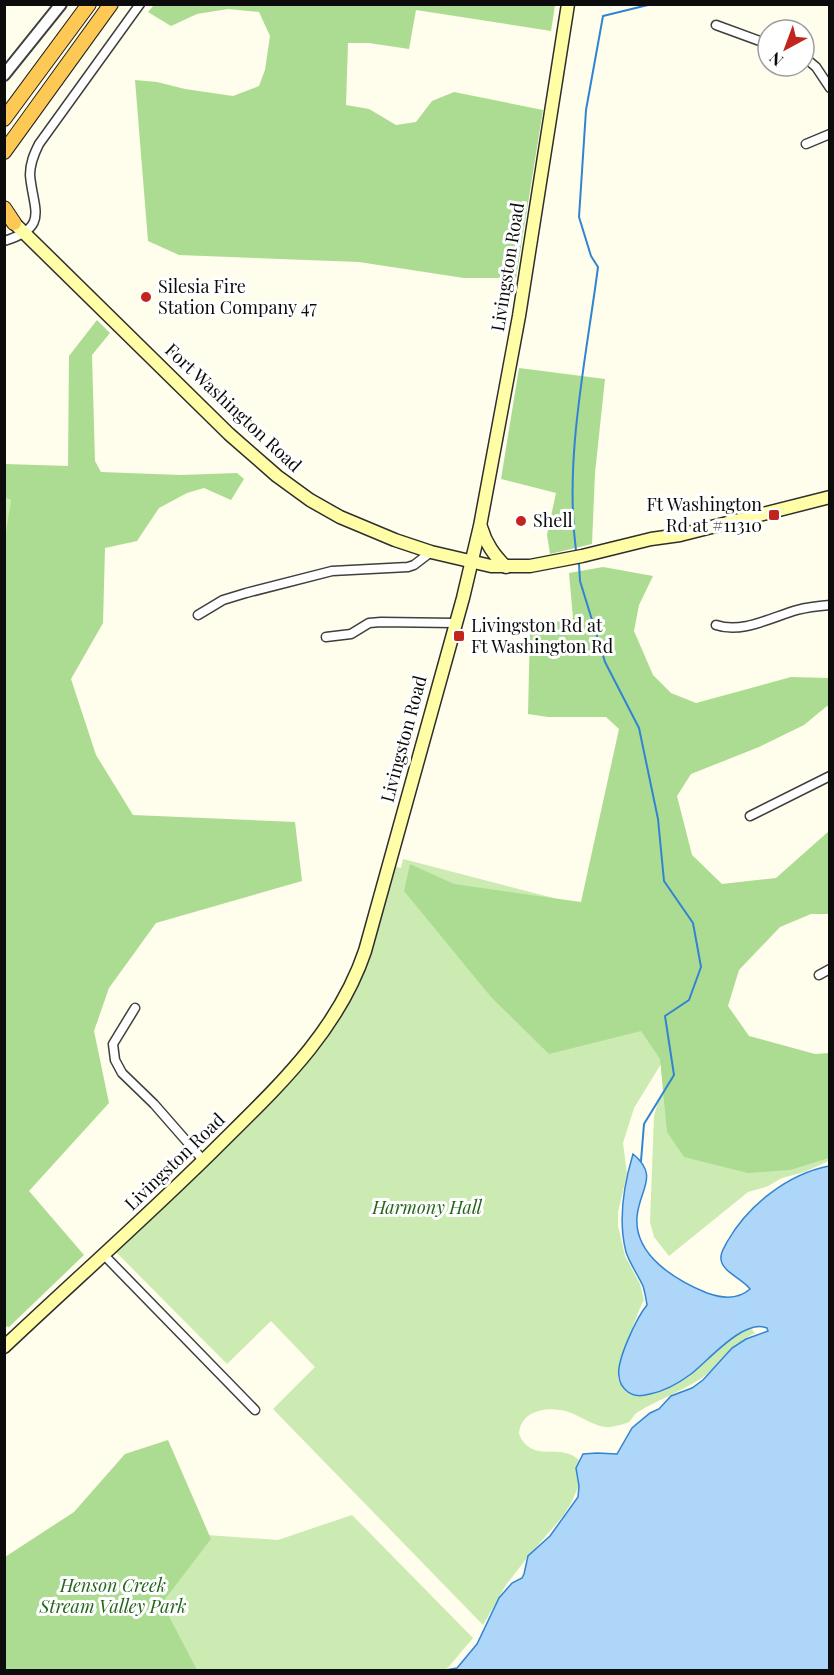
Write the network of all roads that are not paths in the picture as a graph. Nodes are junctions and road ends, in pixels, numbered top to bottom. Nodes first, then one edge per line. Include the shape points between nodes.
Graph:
1 (61, 4) edge
2 (89, 4) edge
3 (111, 4) edge
4 (140, 4) edge
5 (568, 4) edge
6 (716, 25) dead end
7 (756, 40) edge
8 (816, 67) edge
9 (4, 75) edge
10 (830, 88) edge
11 (4, 119) edge
12 (19, 132) junction
13 (830, 134) edge
14 (806, 144) dead end
15 (4, 152) edge
16 (4, 162) edge
17 (4, 208) edge
18 (14, 223) edge
19 (4, 241) edge
20 (830, 497) edge
21 (480, 526) junction
22 (431, 552) junction
23 (472, 562) junction
24 (506, 567) junction
25 (830, 605) edge
26 (198, 615) dead end
27 (455, 623) junction
28 (716, 625) dead end
29 (326, 637) dead end
30 (830, 776) edge
31 (750, 816) dead end
32 (830, 969) edge
33 (819, 975) dead end
34 (135, 1008) dead end
35 (203, 1160) junction
36 (103, 1254) junction
37 (4, 1347) edge
38 (255, 1410) dead end

1 - 9 street
2 - 11 highway
3 - 12 highway
4 - 18 street via 39,144 30,169 36,216
5 - 21 main road, Livingston Road via 519,316
6 - 7 street
8 - 10 street
12 - 15 highway
12 - 16 highway
13 - 14 street
17 - 18 highway
18 - 19 street
18 - 22 main road, Fort Washington Road via 229,434 277,476 340,517
20 - 24 main road, Fort Washington Road via 574,558
21 - 23 main road, Livingston Road
21 - 24 main road via 484,540
22 - 23 main road, Fort Washington Road
22 - 26 street via 408,567 332,571 246,593 223,600
23 - 24 main road, Fort Washington Road
23 - 27 main road, Livingston Road
25 - 28 street via 738,627
27 - 29 street via 369,623 351,633
27 - 35 main road, Livingston Road via 353,983 309,1051
30 - 31 street
32 - 33 street
34 - 35 street via 113,1044 115,1060 122,1073
35 - 36 main road, Livingston Road
36 - 37 main road, Livingston Road
36 - 38 street

